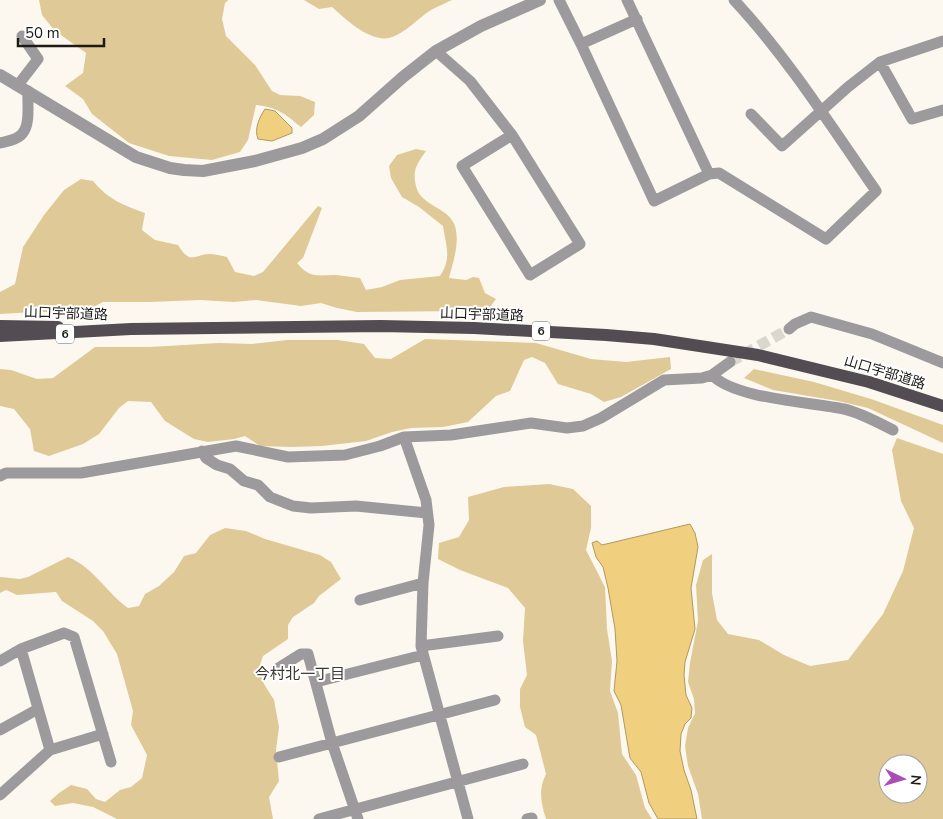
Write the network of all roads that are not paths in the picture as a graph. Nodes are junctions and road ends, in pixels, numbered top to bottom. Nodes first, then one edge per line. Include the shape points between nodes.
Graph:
1 (540, 0) edge
2 (559, 0) edge
3 (627, 0) edge
4 (734, 0) edge
5 (637, 19) junction
6 (22, 36) dead end
7 (943, 41) edge
8 (581, 44) junction
9 (436, 50) junction
10 (880, 62) junction
11 (0, 75) edge
12 (23, 88) junction
13 (943, 110) edge
14 (820, 112) junction
15 (751, 114) dead end
16 (512, 134) junction
17 (0, 143) edge
18 (709, 174) junction
19 (0, 326) edge
20 (789, 329) tunnel mouth
21 (131, 330) junction
22 (0, 336) edge
23 (730, 362) tunnel mouth
24 (943, 363) edge
25 (712, 375) junction
26 (943, 406) edge
27 (893, 430) dead end
28 (404, 437) junction
29 (202, 451) junction
30 (0, 476) edge
31 (427, 513) junction
32 (423, 583) junction
33 (360, 600) dead end
34 (498, 636) dead end
35 (0, 646) edge
36 (21, 649) junction
37 (422, 651) junction
38 (3, 659) edge
39 (277, 669) dead end
40 (316, 682) junction
41 (495, 700) dead end
42 (38, 709) junction
43 (440, 716) junction
44 (0, 730) edge
45 (103, 734) junction
46 (332, 743) junction
47 (50, 750) junction
48 (279, 757) dead end
49 (111, 762) dead end
50 (523, 764) dead end
51 (458, 781) junction
52 (0, 795) edge
53 (356, 814) edge
54 (319, 819) edge
55 (468, 819) edge

1 - 9 street
2 - 8 street
3 - 5 street
4 - 14 street via 781,57
5 - 8 street
5 - 18 street
6 - 12 street via 38,59
7 - 10 street
8 - 18 street via 654,201
9 - 12 street via 359,116 323,139 255,161 202,171 170,168 136,157
9 - 16 street via 470,81
10 - 13 street via 912,119
10 - 14 street
11 - 12 street
12 - 17 street via 26,126 22,134
14 - 15 street via 782,146
14 - 18 street via 876,191 826,238 719,173
16 - 16 street via 580,244 530,276 462,166
19 - 21 main road, 山口宇部道路 / 6
20 - 24 street via 811,317 872,334
21 - 22 main road, 山口宇部道路 / 6
21 - 26 main road, 山口宇部道路 / 6 via 381,326 560,332 654,339 796,364 869,382
23 - 25 street
25 - 27 street via 728,387 857,412
25 - 28 street via 664,380 583,426 567,428 531,423 451,435
28 - 29 street via 345,455 288,457 236,446
28 - 31 street via 426,500
29 - 30 street via 81,473 6,473
29 - 31 street via 217,465 230,469 244,481 258,485 270,497 293,506 356,506
31 - 32 street via 429,526
32 - 33 street
32 - 37 street
34 - 37 street
35 - 38 street
36 - 38 street
36 - 42 street
36 - 45 street via 64,634 74,637
37 - 40 street
37 - 43 street
39 - 40 street via 301,654 308,654
40 - 46 street
41 - 43 street
42 - 44 street
42 - 47 street
43 - 46 street
43 - 51 street
45 - 47 street
45 - 49 street
46 - 48 street
46 - 53 street
47 - 52 street
50 - 51 street
51 - 53 street
51 - 55 street
53 - 54 street

